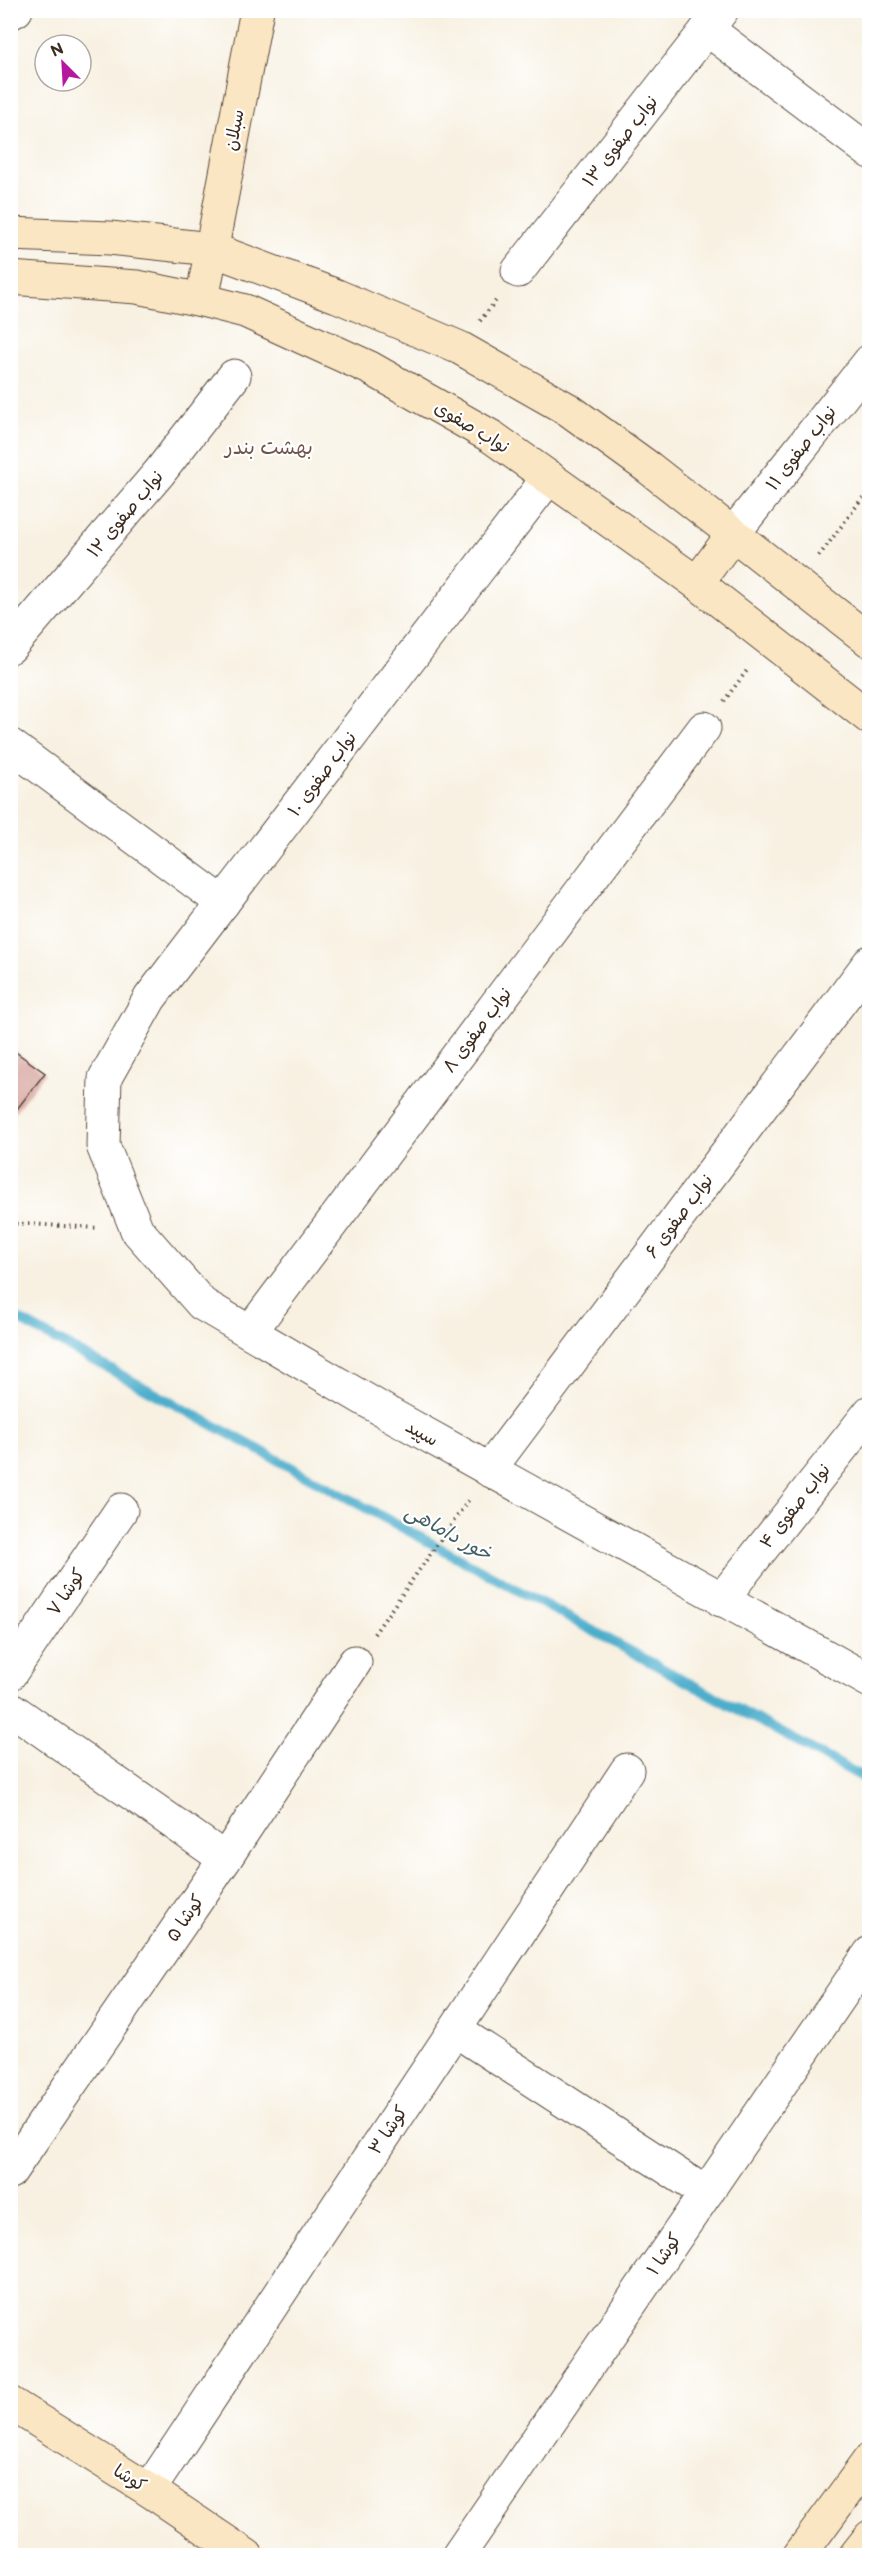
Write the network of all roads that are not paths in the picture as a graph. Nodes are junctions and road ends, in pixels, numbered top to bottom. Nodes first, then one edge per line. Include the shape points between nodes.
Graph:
1 (15, 10) edge
2 (257, 10) edge
3 (10, 13) edge
4 (715, 20) edge
5 (870, 152) edge
6 (10, 234) edge
7 (211, 249) junction
8 (518, 271) road end
9 (10, 279) edge
10 (202, 300) junction
11 (866, 373) edge
12 (234, 376) dead end
13 (549, 477) junction
14 (733, 534) junction
15 (697, 583) junction
16 (870, 641) edge
17 (10, 647) edge
18 (870, 718) edge
19 (704, 728) dead end
20 (10, 745) edge
21 (223, 903) junction
22 (870, 962) edge
23 (105, 1078) joint
24 (250, 1332) junction
25 (870, 1412) edge
26 (489, 1470) junction
27 (121, 1510) dead end
28 (720, 1600) junction
29 (355, 1662) road end
30 (10, 1674) edge
31 (870, 1681) edge
32 (10, 1708) edge
33 (627, 1770) dead end
34 (225, 1859) junction
35 (870, 1953) edge
36 (454, 2030) junction
37 (10, 2172) edge
38 (706, 2193) junction
39 (14, 2411) edge
40 (870, 2459) edge
41 (149, 2490) junction
42 (870, 2537) edge
43 (247, 2556) edge
44 (458, 2556) edge
45 (799, 2556) edge
46 (855, 2556) edge

1 - 3 street
2 - 7 street, سبلان
4 - 5 street
4 - 8 street, نواب صفوی ۱۳
6 - 7 street via 100,237
7 - 10 street, سبلان
7 - 14 street via 460,348 569,410
9 - 10 street, نواب صفوی via 137,287
10 - 13 street, نواب صفوی via 244,311 370,368 492,437
11 - 14 street, نواب صفوی ۱۱
12 - 17 street, نواب صفوی ۱۲ via 159,473
13 - 15 street, نواب صفوی
13 - 21 street, نواب صفوی ۱۰
14 - 15 street
14 - 16 street
15 - 18 street, نواب صفوی
19 - 24 street, نواب صفوی ۸
20 - 21 street
21 - 23 street, نواب صفوی ۱۰ via 150,998
22 - 26 street, نواب صفوی ۶
23 - 24 street, سپید via 103,1146 137,1230 202,1304
24 - 26 street, سپید
25 - 28 street, نواب صفوی ۴
26 - 28 street, سپید
27 - 30 street, کوشا ۷
28 - 31 street, سپید
29 - 34 street, کوشا ۵
32 - 34 street
33 - 36 street, کوشا ۳
34 - 37 street, کوشا ۵
35 - 38 street, کوشا ۱
36 - 38 street
36 - 41 street, کوشا ۳
38 - 44 street, کوشا ۱
39 - 41 street, کوشا
40 - 45 street
41 - 43 street, کوشا
42 - 46 street

